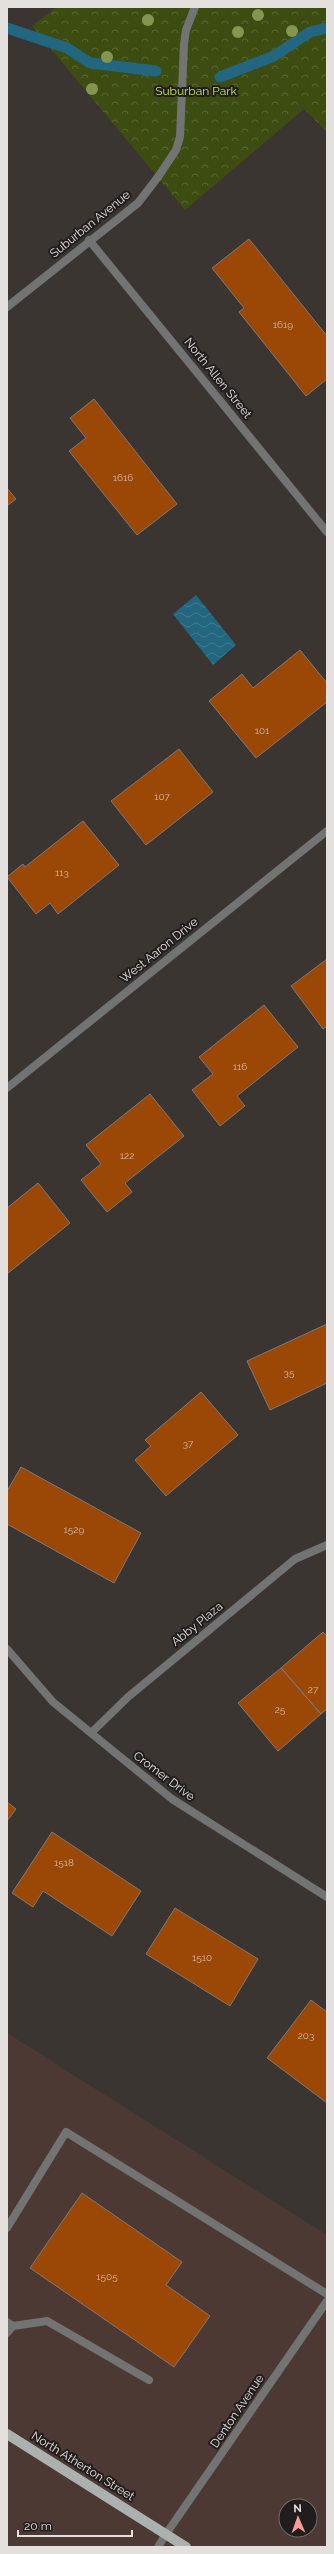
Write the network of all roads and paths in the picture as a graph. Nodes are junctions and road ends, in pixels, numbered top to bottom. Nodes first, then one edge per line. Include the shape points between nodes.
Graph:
1 (195, 7) edge
2 (89, 240) junction
3 (7, 307) edge
4 (327, 532) edge
5 (327, 831) edge
6 (7, 1088) edge
7 (327, 1545) edge
8 (7, 1649) edge
9 (91, 1733) junction
10 (327, 1897) edge
11 (7, 2228) edge
12 (327, 2294) edge
13 (327, 2301) edge
14 (10, 2324) edge
15 (7, 2333) edge
16 (149, 2380) dead end
17 (7, 2434) edge
18 (166, 2534) junction
19 (158, 2547) edge
20 (186, 2547) edge

1 - 2 street, Suburban Avenue via 186,30 184,44 180,137 176,150 138,203
2 - 3 street, Suburban Avenue
2 - 4 street, North Allen Street
5 - 6 street, West Aaron Drive
7 - 9 street, Abby Plaza via 295,1559 128,1697
8 - 9 street, Cromer Drive via 53,1702
9 - 10 street, Cromer Drive via 172,1799
11 - 12 street via 66,2132
13 - 18 street, Denton Avenue
14 - 15 street
14 - 16 street via 47,2321
17 - 18 main road, North Atherton Street
18 - 19 street, Denton Avenue
18 - 20 main road, North Atherton Street

